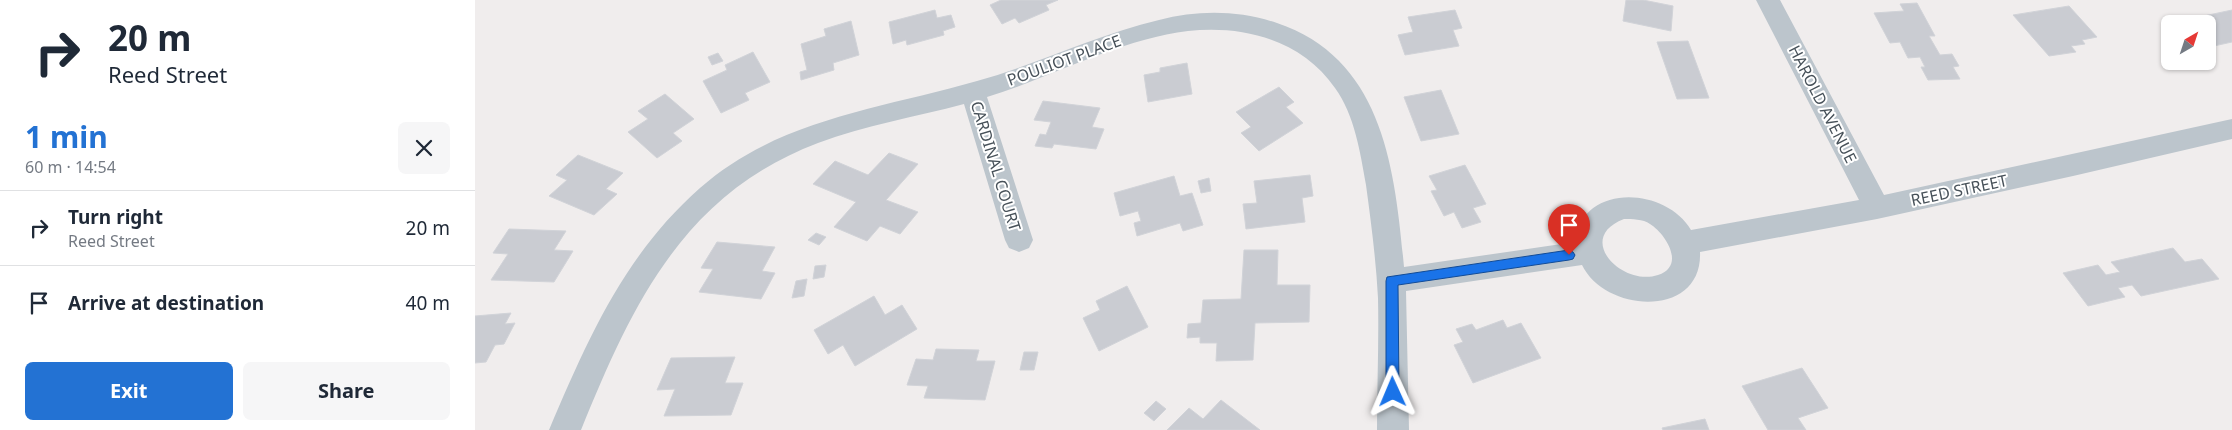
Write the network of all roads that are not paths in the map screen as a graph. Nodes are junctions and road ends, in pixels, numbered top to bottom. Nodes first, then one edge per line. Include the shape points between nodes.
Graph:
1 (1768, 0) edge
2 (973, 92) junction
3 (2232, 129) edge
4 (1877, 208) junction
5 (1019, 240) dead end
6 (1684, 243) junction
7 (1589, 252) junction
8 (1392, 281) junction
9 (565, 430) edge
10 (1393, 430) edge

1 - 4 street, HAROLD AVENUE
2 - 5 street, CARDINAL COURT
2 - 8 street, POULIOT PLACE via 1142,32 1169,26 1218,21 1244,23 1280,33 1316,53 1334,69 1357,102 1366,122 1378,178
2 - 9 street, POULIOT PLACE via 860,119 792,142 761,157 716,190 676,226 640,271 598,349
3 - 4 street, REED STREET
4 - 6 street, REED STREET
6 - 7 street via 1675,228 1660,216 1623,208 1606,213 1594,223 1588,237
6 - 7 street via 1687,259 1681,274 1669,284 1651,290 1631,288 1612,281 1598,268
7 - 8 street
8 - 10 street, POULIOT PLACE

